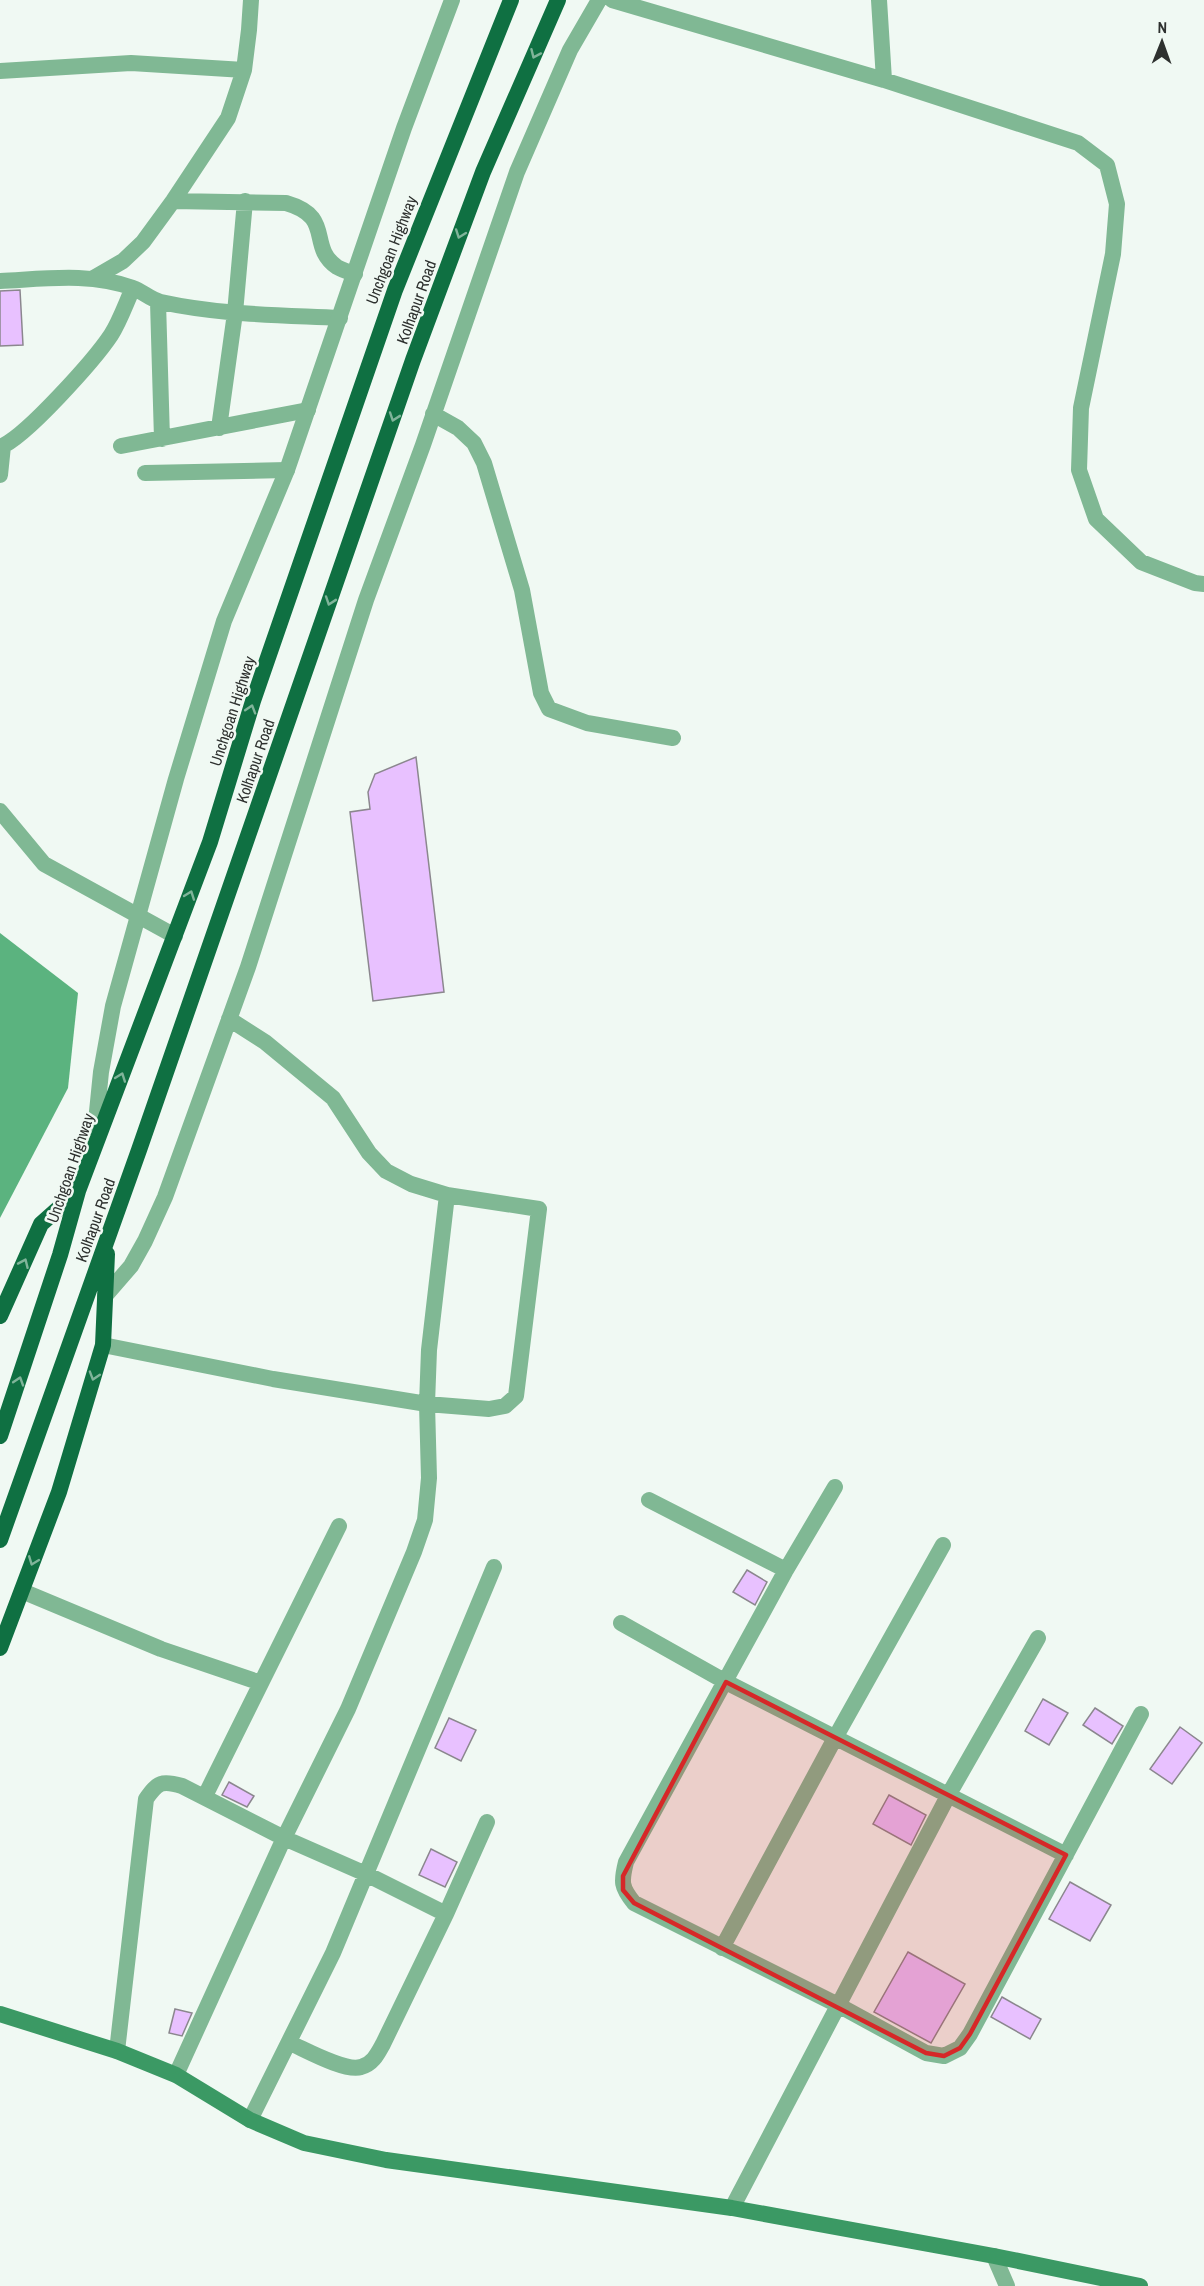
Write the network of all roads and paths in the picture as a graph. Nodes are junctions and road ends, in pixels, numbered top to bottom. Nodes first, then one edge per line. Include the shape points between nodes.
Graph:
1 (251, 0) edge
2 (452, 0) edge
3 (511, 0) edge
4 (558, 0) edge
5 (599, 0) edge
6 (616, 0) edge
7 (879, 0) edge
8 (244, 69) junction
9 (0, 71) edge
10 (884, 80) junction
11 (173, 201) junction
12 (245, 201) junction
13 (355, 274) junction
14 (92, 279) junction
15 (0, 281) edge
16 (133, 288) junction
17 (158, 302) junction
18 (235, 313) junction
19 (340, 318) junction
20 (308, 410) junction
21 (434, 414) junction
22 (219, 428) junction
23 (162, 439) junction
24 (121, 446) dead end
25 (2, 447) edge
26 (287, 470) junction
27 (145, 473) dead end
28 (0, 475) edge
29 (1204, 584) edge
30 (673, 738) dead end
31 (0, 811) edge
32 (139, 917) junction
33 (175, 936) junction
34 (229, 1019) junction
35 (93, 1151) junction
36 (78, 1191) junction
37 (447, 1196) junction
38 (108, 1235) junction
39 (105, 1296) junction
40 (0, 1316) edge
41 (103, 1345) junction
42 (427, 1404) junction
43 (0, 1436) edge
44 (835, 1487) dead end
45 (649, 1500) dead end
46 (339, 1526) dead end
47 (0, 1540) edge
48 (943, 1545) dead end
49 (494, 1567) dead end
50 (786, 1570) junction
51 (22, 1591) junction
52 (621, 1623) dead end
53 (1038, 1638) dead end
54 (0, 1648) edge
55 (726, 1682) junction
56 (261, 1683) junction
57 (1141, 1714) dead end
58 (835, 1738) junction
59 (949, 1794) junction
60 (205, 1796) junction
61 (487, 1822) dead end
62 (284, 1838) junction
63 (1066, 1855) junction
64 (366, 1874) junction
65 (446, 1914) junction
66 (722, 1948) junction
67 (838, 2005) junction
68 (0, 2014) edge
69 (290, 2043) junction
70 (117, 2051) junction
71 (176, 2075) junction
72 (250, 2120) junction
73 (732, 2208) junction
74 (994, 2256) junction
75 (1007, 2286) edge
76 (1140, 2286) edge

1 - 8 street
2 - 13 street
33 -> 3 highway, Unchgoan Highway via 395,290
4 -> 38 highway, Kolhapur Road via 483,171 413,360
5 - 21 street via 570,50 517,172
6 - 10 street
7 - 10 street
8 - 9 street via 131,63
8 - 11 street via 228,118
10 - 29 street via 1078,143 1107,165 1118,204 1113,254 1081,408 1079,470 1096,519 1141,562
11 - 12 street
11 - 14 street via 123,261
12 - 13 street via 286,203 301,208 318,227 327,256 337,266
12 - 18 street
13 - 19 street
14 - 15 street
14 - 16 street
16 - 17 street
16 - 25 street via 113,333 94,358 23,432
17 - 18 street
17 - 23 street
18 - 19 street
18 - 22 street
19 - 20 street
20 - 22 street
20 - 26 street
21 - 30 street via 459,428 474,443 484,463 522,590 541,693 549,709 587,723
21 - 34 street via 366,600
22 - 23 street
23 - 24 street
25 - 28 street
26 - 27 street
26 - 32 street via 224,621
31 - 32 street via 45,864
32 - 33 street
32 - 35 street via 113,1005
35 -> 33 highway, Unchgoan Highway
34 - 37 street via 265,1042 333,1098 369,1153 386,1171
34 - 39 street via 146,1241
35 - 36 highway, Unchgoan Highway
40 -> 36 highway via 41,1224
43 -> 36 highway, Unchgoan Highway
37 - 42 street via 429,1350
37 - 42 street via 539,1209 516,1396 505,1406 489,1409
38 - 39 highway
38 - 47 highway, Kolhapur Road
39 - 41 highway
41 - 42 street
41 -> 51 highway via 59,1492
42 - 62 street via 429,1478 425,1520 348,1709
44 - 50 street
45 - 50 street
46 - 56 street
48 - 58 street
49 - 64 street
50 - 55 street
51 - 54 highway
51 - 56 street via 161,1649
52 - 55 street
53 - 59 street
55 - 58 street
55 - 66 street via 626,1862 623,1876 623,1890 634,1903
56 - 60 street
57 - 63 street
58 - 59 street
58 - 66 street
59 - 63 street
59 - 67 street
60 - 62 street
60 - 70 street via 168,1781 155,1786 146,1799
61 - 65 street
62 - 64 street
62 - 71 street
63 - 67 street via 960,2048 944,2056 926,2053
64 - 65 street
64 - 69 street
65 - 69 street via 374,2060 360,2068 344,2066
66 - 67 street
67 - 73 street
68 - 70 main road
69 - 72 street
70 - 71 main road
71 - 72 main road
72 - 73 main road via 304,2143 386,2160
73 - 74 main road
74 - 75 street
74 - 76 main road

